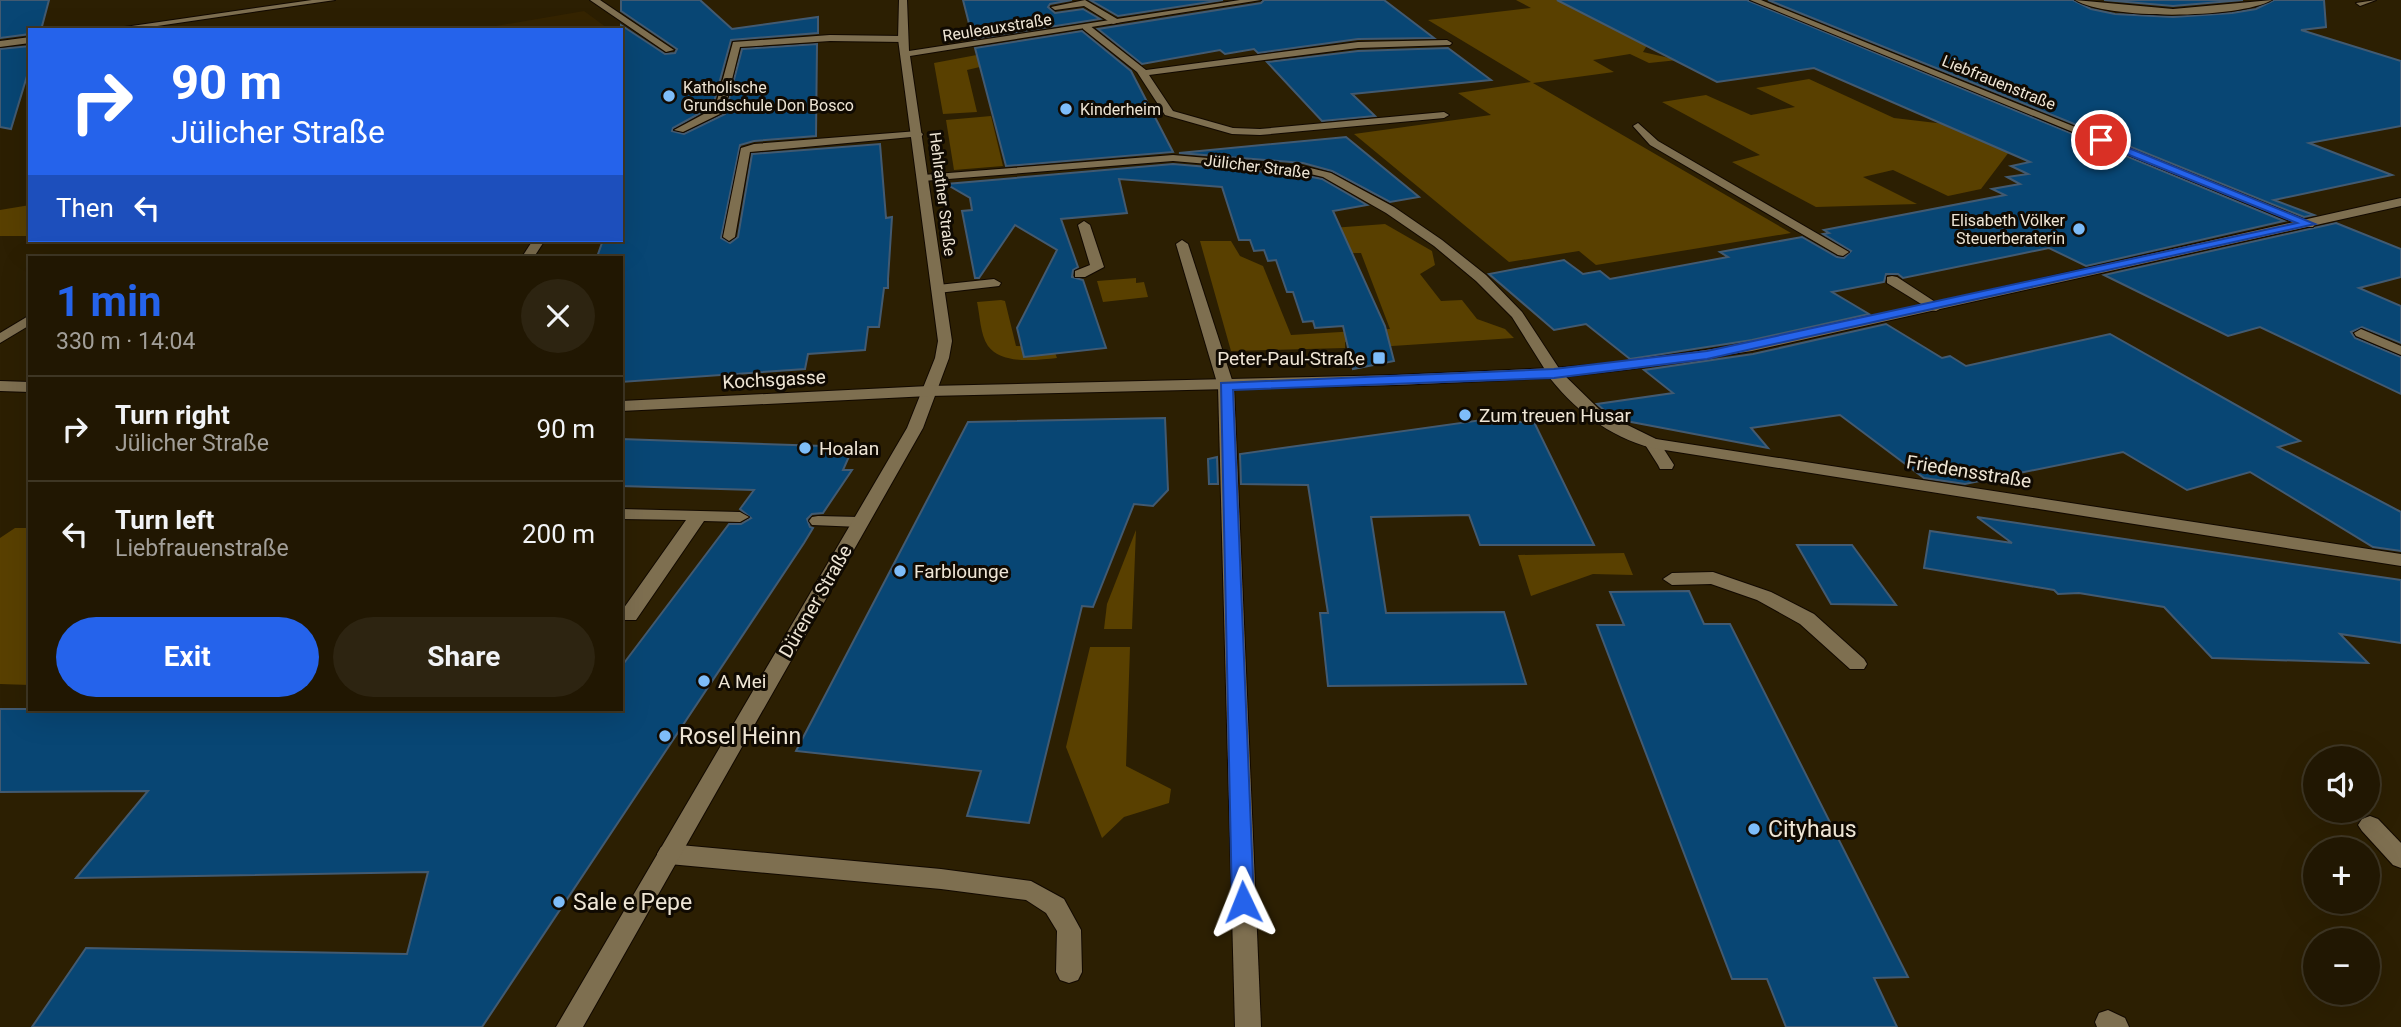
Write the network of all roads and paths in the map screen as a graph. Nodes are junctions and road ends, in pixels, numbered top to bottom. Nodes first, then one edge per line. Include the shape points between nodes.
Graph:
1 (331, 0) edge
2 (594, 0) edge
3 (903, 0) edge
4 (1257, 0) edge
5 (1755, 0) edge
6 (2078, 0) edge
7 (2268, 0) edge
8 (2372, 0) edge
9 (2360, 3) dead end
10 (1055, 7) dead end
11 (196, 18) junction
12 (1116, 22) junction
13 (1086, 27) junction
14 (123, 28) edge
15 (196, 28) edge
16 (903, 39) junction
17 (28, 40) edge
18 (1447, 43) dead end
19 (0, 44) edge
20 (669, 50) dead end
21 (906, 54) junction
22 (1143, 73) junction
23 (1444, 115) dead end
24 (1638, 126) dead end
25 (679, 130) dead end
26 (918, 134) junction
27 (923, 178) junction
28 (2401, 202) edge
29 (2309, 224) junction
30 (1084, 225) dead end
31 (729, 237) dead end
32 (1182, 244) dead end
33 (1843, 252) dead end
34 (1080, 274) dead end
35 (1892, 280) dead end
36 (995, 283) dead end
37 (938, 289) junction
38 (1936, 307) junction
39 (28, 320) edge
40 (2361, 333) dead end
41 (0, 340) edge
42 (2401, 351) edge
43 (1554, 373) junction
44 (1226, 386) junction
45 (28, 387) edge
46 (3, 388) edge
47 (929, 391) junction
48 (623, 406) edge
49 (1652, 443) junction
50 (1666, 465) dead end
51 (623, 514) edge
52 (699, 515) junction
53 (740, 517) dead end
54 (818, 521) dead end
55 (860, 522) junction
56 (2401, 560) edge
57 (1672, 579) dead end
58 (629, 615) dead end
59 (1857, 664) dead end
60 (2370, 825) dead end
61 (669, 854) junction
62 (2401, 858) edge
63 (1069, 972) dead end
64 (569, 1027) edge
65 (1248, 1027) edge

1 - 11 street
2 - 20 street
3 - 16 street, Hehlrather Straße
4 - 12 street, Reuleauxstraße
5 - 29 street, Liebfrauenstraße
6 - 7 street via 2144,12 2241,7
8 - 9 street
10 - 12 street via 1085,4
11 - 14 street
11 - 15 street
12 - 13 street, Reuleauxstraße
13 - 21 street, Reuleauxstraße
13 - 22 street
16 - 21 street, Hehlrather Straße
16 - 25 street via 736,44 720,110
17 - 19 street
18 - 22 street via 1358,45
21 - 26 street, Hehlrather Straße
22 - 23 street via 1169,113 1232,131
24 - 33 street via 1654,143
26 - 27 street, Hehlrather Straße
26 - 31 street via 745,150
27 - 37 street, Hehlrather Straße
27 - 43 street, Jülicher Straße via 1173,158 1326,175 1390,210 1481,278 1517,315
28 - 29 street
29 - 38 street
30 - 34 street via 1097,267
32 - 44 street
35 - 38 street
36 - 37 street
37 - 47 street, Hehlrather Straße via 945,341
38 - 43 street via 1741,349
39 - 41 street
40 - 42 street
43 - 44 street
43 - 49 street, Friedensstraße via 1585,408 1609,426
44 - 47 street
44 - 65 street
45 - 46 street
47 - 48 street, Kochsgasse
47 - 55 street, Dürener Straße via 915,428
49 - 50 street
49 - 56 street, Friedensstraße
51 - 52 street
52 - 53 street
52 - 58 street
54 - 55 street
55 - 61 street, Dürener Straße
57 - 59 street via 1710,572 1764,596 1807,619
60 - 62 street
61 - 63 street via 1031,891 1055,906 1069,930
61 - 64 street, Dürener Straße

